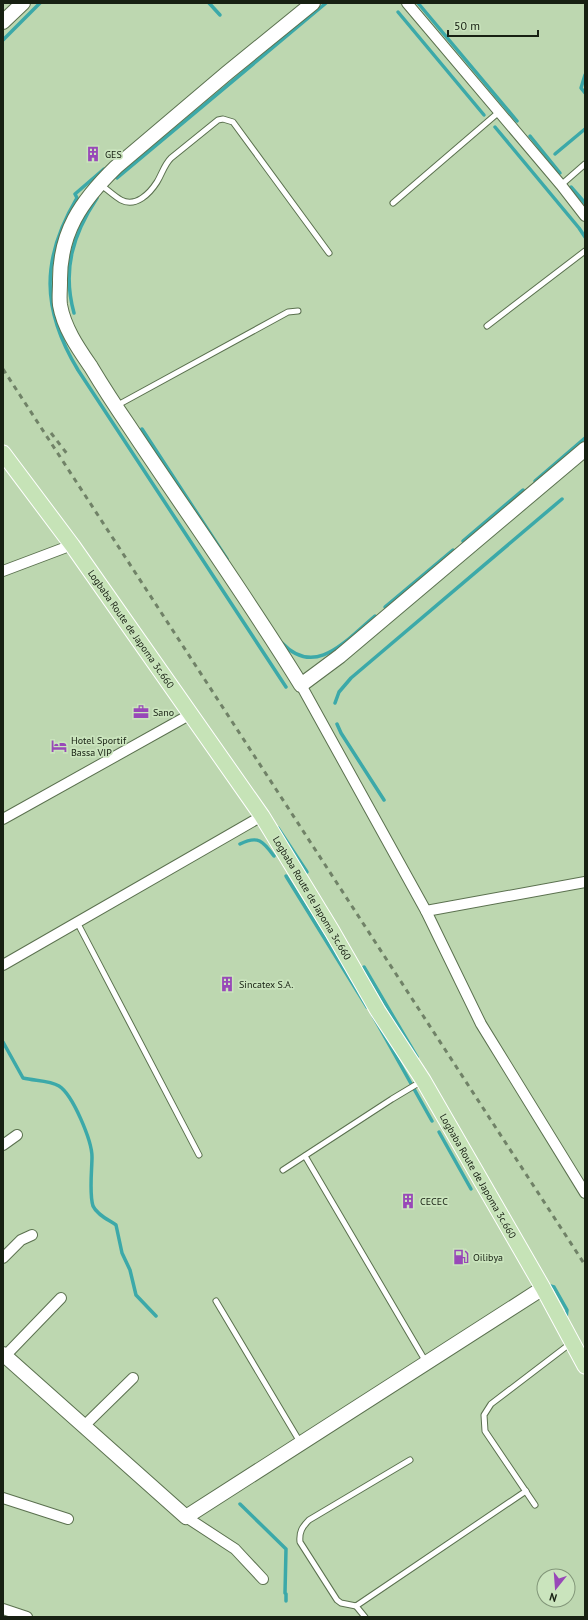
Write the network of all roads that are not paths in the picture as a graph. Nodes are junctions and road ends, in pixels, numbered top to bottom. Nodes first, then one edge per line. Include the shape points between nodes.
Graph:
1 (24, 3) edge
2 (313, 3) edge
3 (407, 3) edge
4 (3, 22) edge
5 (500, 112) junction
6 (585, 164) edge
7 (99, 183) junction
8 (561, 185) junction
9 (393, 203) dead end
10 (585, 216) edge
11 (585, 251) edge
12 (330, 253) dead end
13 (298, 311) dead end
14 (487, 326) dead end
15 (115, 406) junction
16 (585, 449) edge
17 (3, 453) edge
18 (72, 545) junction
19 (3, 572) edge
20 (301, 685) junction
21 (191, 714) junction
22 (262, 816) junction
23 (3, 819) edge
24 (585, 882) edge
25 (426, 911) junction
26 (77, 922) junction
27 (3, 965) edge
28 (423, 1080) junction
29 (17, 1135) dead end
30 (3, 1145) edge
31 (199, 1155) dead end
32 (305, 1156) junction
33 (283, 1170) dead end
34 (585, 1193) edge
35 (32, 1235) dead end
36 (3, 1258) edge
37 (543, 1288) junction
38 (61, 1298) dead end
39 (216, 1301) dead end
40 (572, 1342) junction
41 (4, 1355) edge
42 (426, 1363) junction
43 (585, 1366) edge
44 (132, 1378) dead end
45 (84, 1426) junction
46 (300, 1443) junction
47 (410, 1460) dead end
48 (526, 1491) junction
49 (3, 1498) edge
50 (535, 1505) dead end
51 (186, 1517) junction
52 (68, 1519) dead end
53 (263, 1579) dead end
54 (356, 1606) junction
55 (3, 1608) edge
56 (27, 1617) edge
57 (365, 1617) edge

1 - 4 street
2 - 7 street
3 - 5 street
5 - 8 street
5 - 9 lane
6 - 8 lane
7 - 12 lane via 120,200 126,202 144,198 171,158 218,120 227,120 233,122
7 - 15 street via 80,207 65,238 60,270 60,305 70,334
8 - 10 street
11 - 14 lane
13 - 15 lane via 288,312
15 - 20 street via 269,632
16 - 20 street via 340,656
17 - 18 main road, Logbaba Route de Japoma 3c.660
18 - 19 street
18 - 21 main road, Logbaba Route de Japoma 3c.660
20 - 25 street
21 - 22 main road, Logbaba Route de Japoma 3c.660
21 - 23 street
22 - 26 street
22 - 28 main road, Logbaba Route de Japoma 3c.660 via 378,1011
24 - 25 street
25 - 34 street via 481,1024
26 - 27 street
26 - 31 lane
28 - 32 lane
28 - 37 main road, Logbaba Route de Japoma 3c.660
29 - 30 street
32 - 33 lane
32 - 42 lane
35 - 36 street via 21,1240
37 - 40 main road, Logbaba Route de Japoma 3c.660
37 - 42 street
38 - 41 street
39 - 46 lane
40 - 43 main road, Logbaba Route de Japoma 3c.660
40 - 48 lane via 490,1404 484,1415 485,1431
41 - 45 street
42 - 46 street
44 - 45 street
45 - 51 street
46 - 51 street
47 - 54 lane via 308,1520 300,1534 300,1542 337,1600
48 - 50 lane
48 - 54 lane
49 - 52 street
51 - 53 street via 235,1549
54 - 57 lane
55 - 56 street

